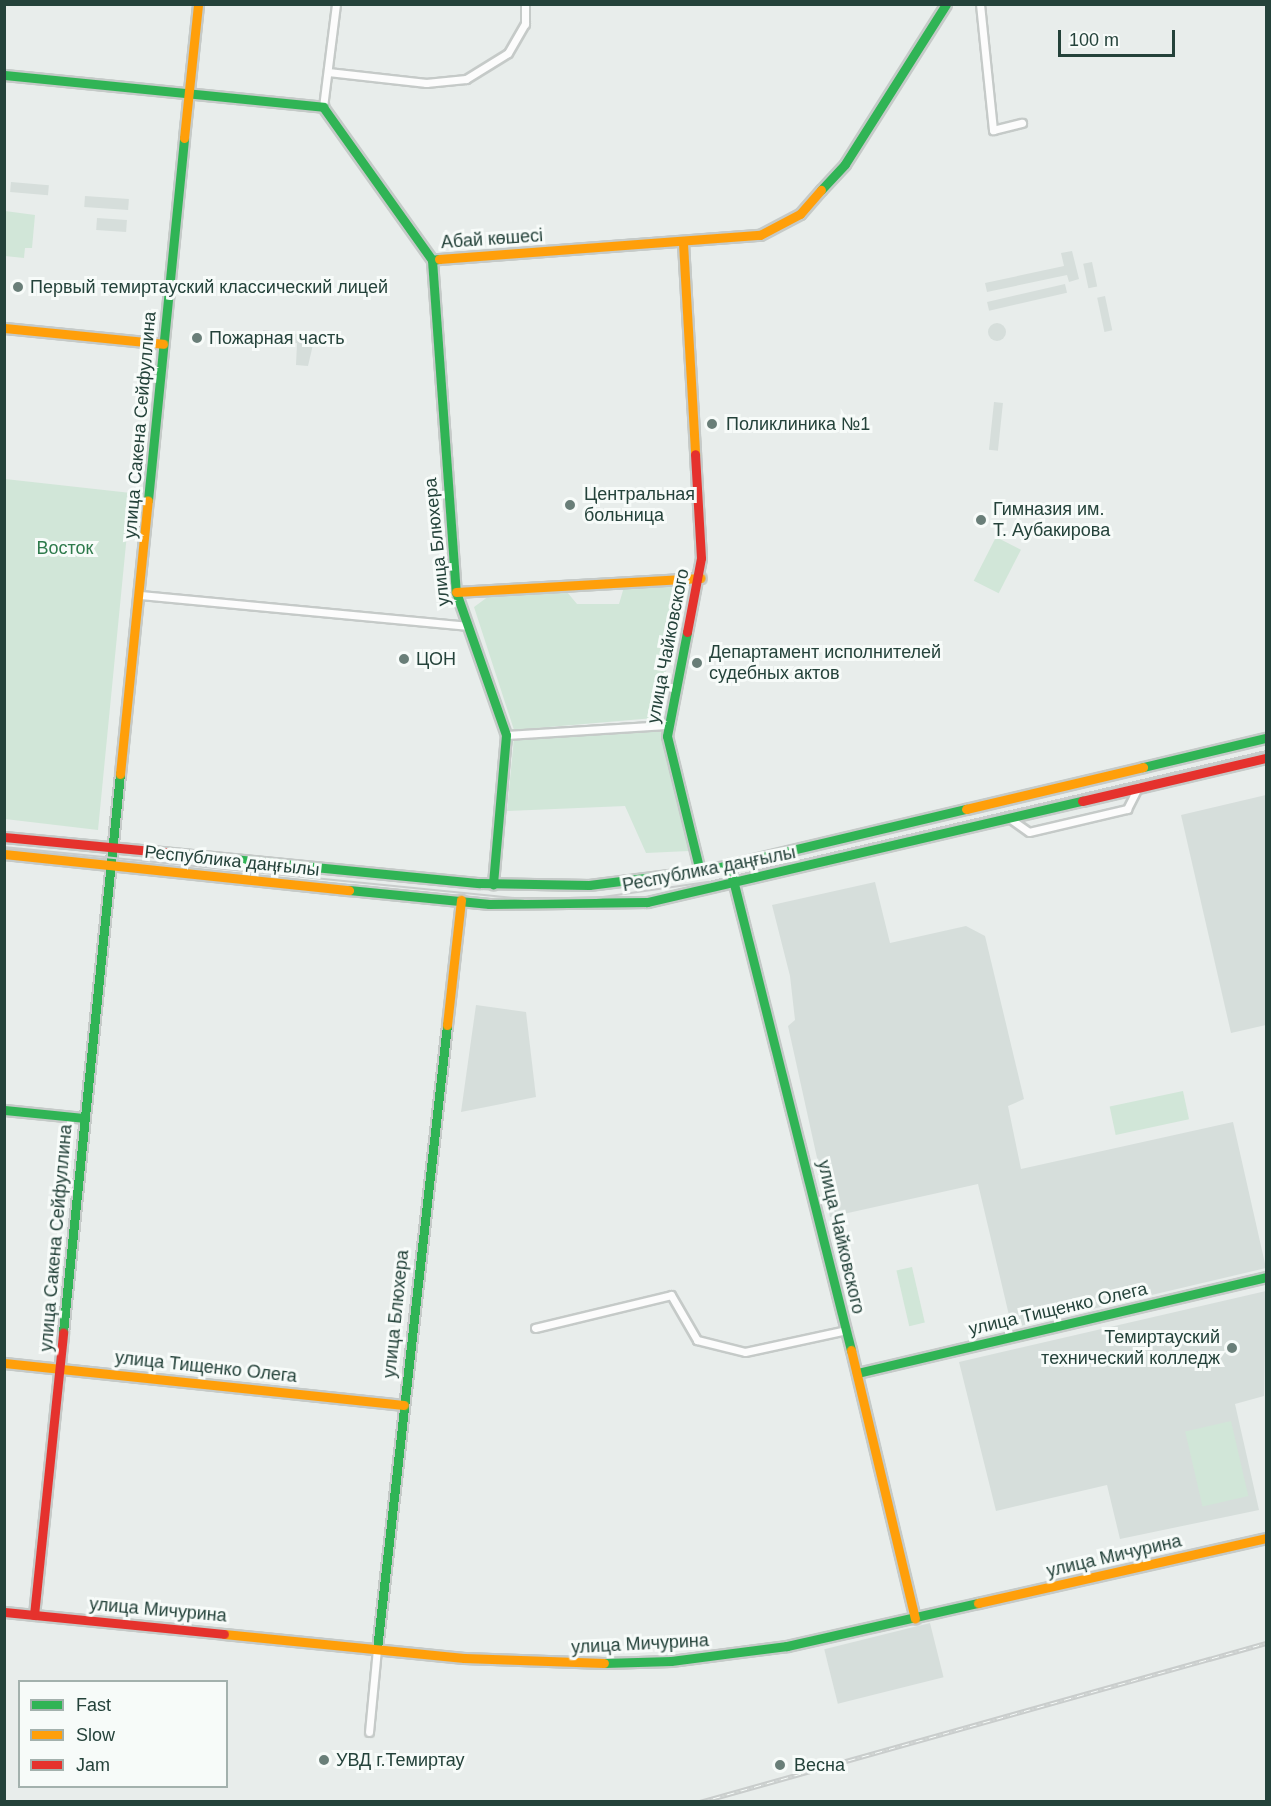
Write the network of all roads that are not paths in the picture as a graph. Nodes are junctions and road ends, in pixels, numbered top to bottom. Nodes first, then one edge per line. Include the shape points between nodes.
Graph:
1 (198, 4) edge
2 (336, 4) edge
3 (525, 4) edge
4 (946, 4) edge
5 (980, 4) edge
6 (328, 72) junction
7 (4, 75) edge
8 (189, 94) junction
9 (323, 107) junction
10 (1022, 123) dead end
11 (683, 243) junction
12 (432, 260) junction
13 (4, 328) edge
14 (163, 344) junction
15 (700, 578) junction
16 (456, 592) junction
17 (141, 595) junction
18 (466, 626) junction
19 (667, 725) junction
20 (506, 735) junction
21 (1266, 738) edge
22 (1266, 758) edge
23 (1138, 787) junction
24 (1009, 818) junction
25 (4, 837) edge
26 (112, 849) junction
27 (4, 854) edge
28 (729, 864) junction
29 (110, 865) junction
30 (700, 871) junction
31 (493, 884) junction
32 (733, 884) junction
33 (461, 900) junction
34 (4, 1110) edge
35 (84, 1118) junction
36 (1266, 1277) edge
37 (535, 1328) dead end
38 (846, 1330) junction
39 (4, 1363) edge
40 (61, 1367) junction
41 (857, 1373) junction
42 (404, 1405) junction
43 (1266, 1538) edge
44 (4, 1612) edge
45 (34, 1615) junction
46 (915, 1618) junction
47 (377, 1648) junction
48 (369, 1732) dead end

1 - 8 street, улица Сакена Сейфуллина
2 - 6 street
3 - 6 street via 525,24 508,53 466,79 426,83
4 - 11 street, Абай көшесі via 845,164 800,214 760,235
5 - 10 street via 993,130
6 - 9 street
7 - 8 street
8 - 9 street
8 - 14 street, улица Сакена Сейфуллина
9 - 12 street, Абай көшесі
11 - 12 street, Абай көшесі
11 - 15 street, улица Чайковского
12 - 16 street, улица Блюхера
13 - 14 street
14 - 17 street, улица Сакена Сейфуллина
15 - 16 street
15 - 19 street, улица Чайковского
16 - 18 street, улица Блюхера
17 - 18 street
17 - 26 street, улица Сакена Сейфуллина
18 - 20 street, улица Блюхера
19 - 20 street
19 - 30 street, улица Чайковского
20 - 31 street, улица Блюхера
21 - 28 street, Республика даңғылы
22 - 23 street, Республика даңғылы
23 - 24 street, Республика даңғылы
23 - 24 street via 1127,809 1029,832
24 - 32 street, Республика даңғылы
25 - 26 street, Республика даңғылы
26 - 29 street, улица Сакена Сейфуллина
26 - 31 street, Республика даңғылы
27 - 29 street, Республика даңғылы
28 - 30 street, Республика даңғылы
28 - 32 street, улица Чайковского
29 - 33 street, Республика даңғылы
29 - 35 street, улица Сакена Сейфуллина
30 - 31 street, Республика даңғылы via 589,885
32 - 33 street, Республика даңғылы via 647,902 583,907
32 - 38 street, улица Чайковского
33 - 42 street, улица Блюхера
34 - 35 street
35 - 40 street, улица Сакена Сейфуллина
36 - 41 street, улица Тищенко Олега
37 - 38 street via 671,1295 697,1340 745,1352
38 - 41 street, улица Чайковского
39 - 40 street, улица Тищенко Олега
40 - 42 street, улица Тищенко Олега
40 - 45 street, улица Сакена Сейфуллина
41 - 46 street, улица Чайковского
42 - 47 street, улица Блюхера
43 - 46 street, улица Мичурина
44 - 45 street, улица Мичурина
45 - 47 street, улица Мичурина
46 - 47 street, улица Мичурина via 787,1646 671,1661 558,1664
47 - 48 street, улица Блюхера

